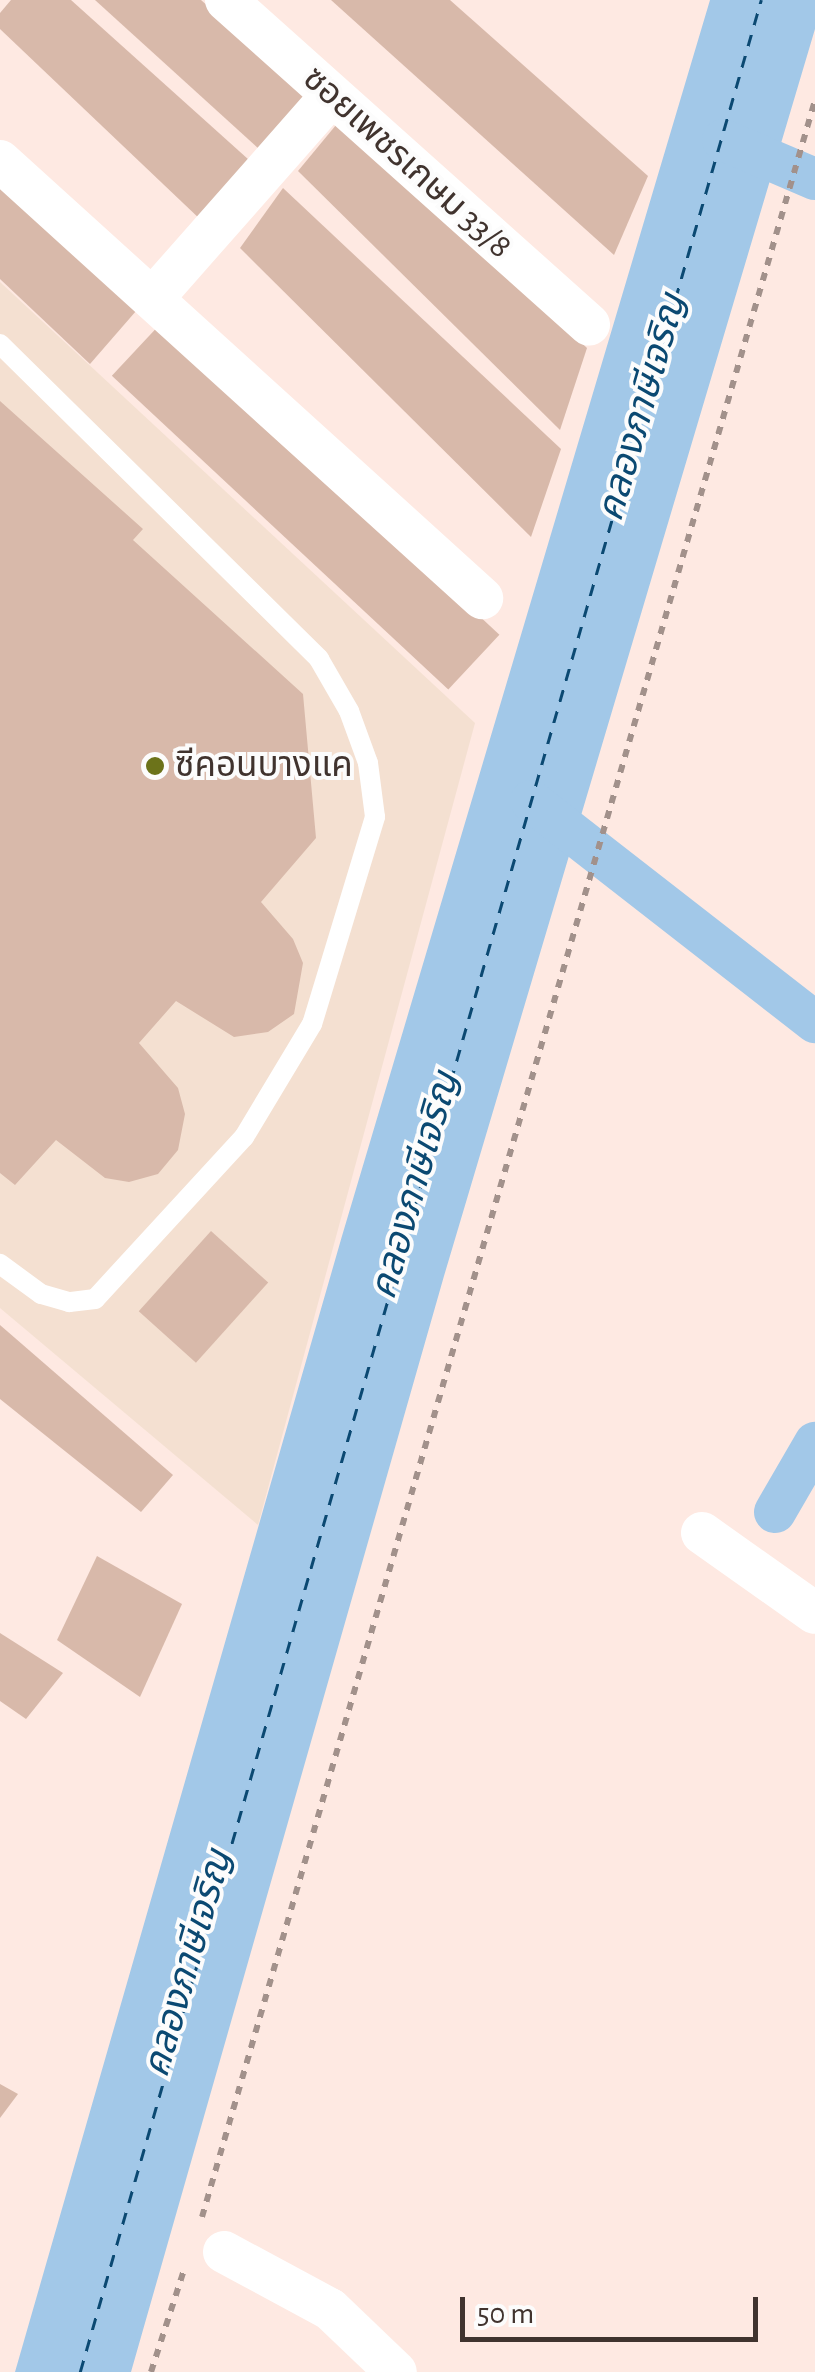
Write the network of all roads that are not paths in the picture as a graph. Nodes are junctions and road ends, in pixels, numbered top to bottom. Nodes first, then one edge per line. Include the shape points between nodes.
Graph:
1 (226, 0) edge
2 (331, 96) junction
3 (0, 160) edge
4 (153, 298) junction
5 (589, 324) dead end
6 (0, 344) edge
7 (482, 598) dead end
8 (0, 1264) edge
9 (702, 1532) dead end
10 (815, 1613) edge
11 (204, 2245) road end
12 (376, 2363) edge

1 - 2 street, ซอยเพชรเกษม 33/8
2 - 4 street
2 - 5 street, ซอยเพชรเกษม 33/8
3 - 4 street
4 - 7 street
6 - 8 lane via 319,659 362,746 375,817 303,1041 244,1137 96,1299 70,1302 41,1294
9 - 10 street
11 - 12 street via 330,2309

